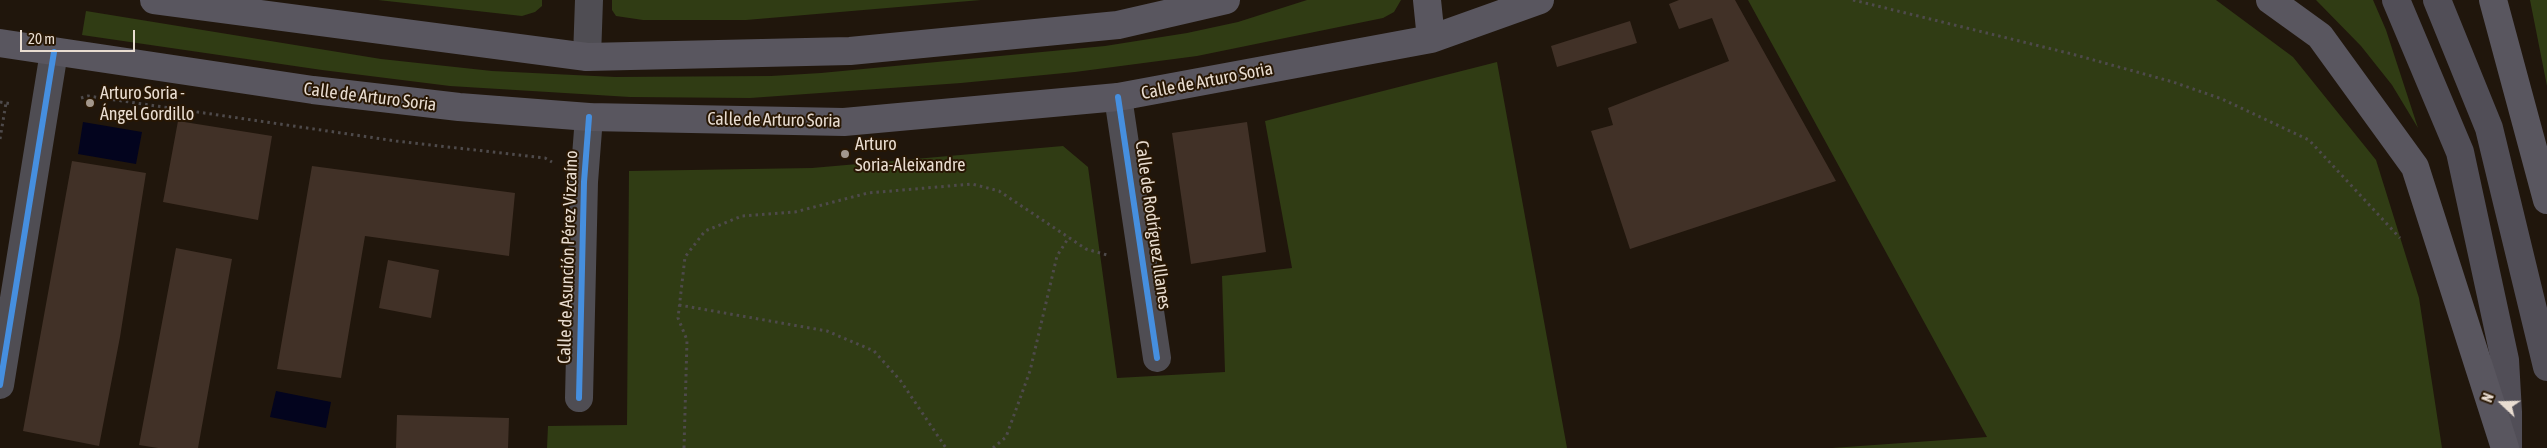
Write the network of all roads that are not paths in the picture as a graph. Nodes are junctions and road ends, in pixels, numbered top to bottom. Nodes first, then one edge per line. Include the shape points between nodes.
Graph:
1 (154, 0) edge
2 (589, 0) edge
3 (1226, 0) edge
4 (1427, 0) edge
5 (1540, 0) edge
6 (2270, 0) edge
7 (2396, 0) edge
8 (2437, 0) edge
9 (2493, 0) edge
10 (1431, 39) junction
11 (0, 43) edge
12 (54, 52) junction
13 (588, 57) junction
14 (1118, 97) junction
15 (589, 117) junction
16 (2547, 200) edge
17 (1157, 358) dead end
18 (2547, 367) edge
19 (0, 386) edge
20 (578, 398) dead end
21 (2506, 448) edge

1 - 13 main road
2 - 13 street
3 - 13 main road via 1118,25 860,50
4 - 10 main road
5 - 10 main road, Calle de Arturo Soria
6 - 21 main road via 2320,36 2415,167
7 - 21 main road via 2460,152 2505,360
8 - 18 main road via 2488,128
9 - 16 main road
10 - 14 main road, Calle de Arturo Soria
11 - 12 main road, Calle de Arturo Soria
12 - 15 main road, Calle de Arturo Soria via 313,90 459,107
12 - 19 street
14 - 15 main road, Calle de Arturo Soria via 844,122
14 - 17 street, Calle de Rodríguez Illanes
15 - 20 street, Calle de Asunción Pérez Vizcaíno

